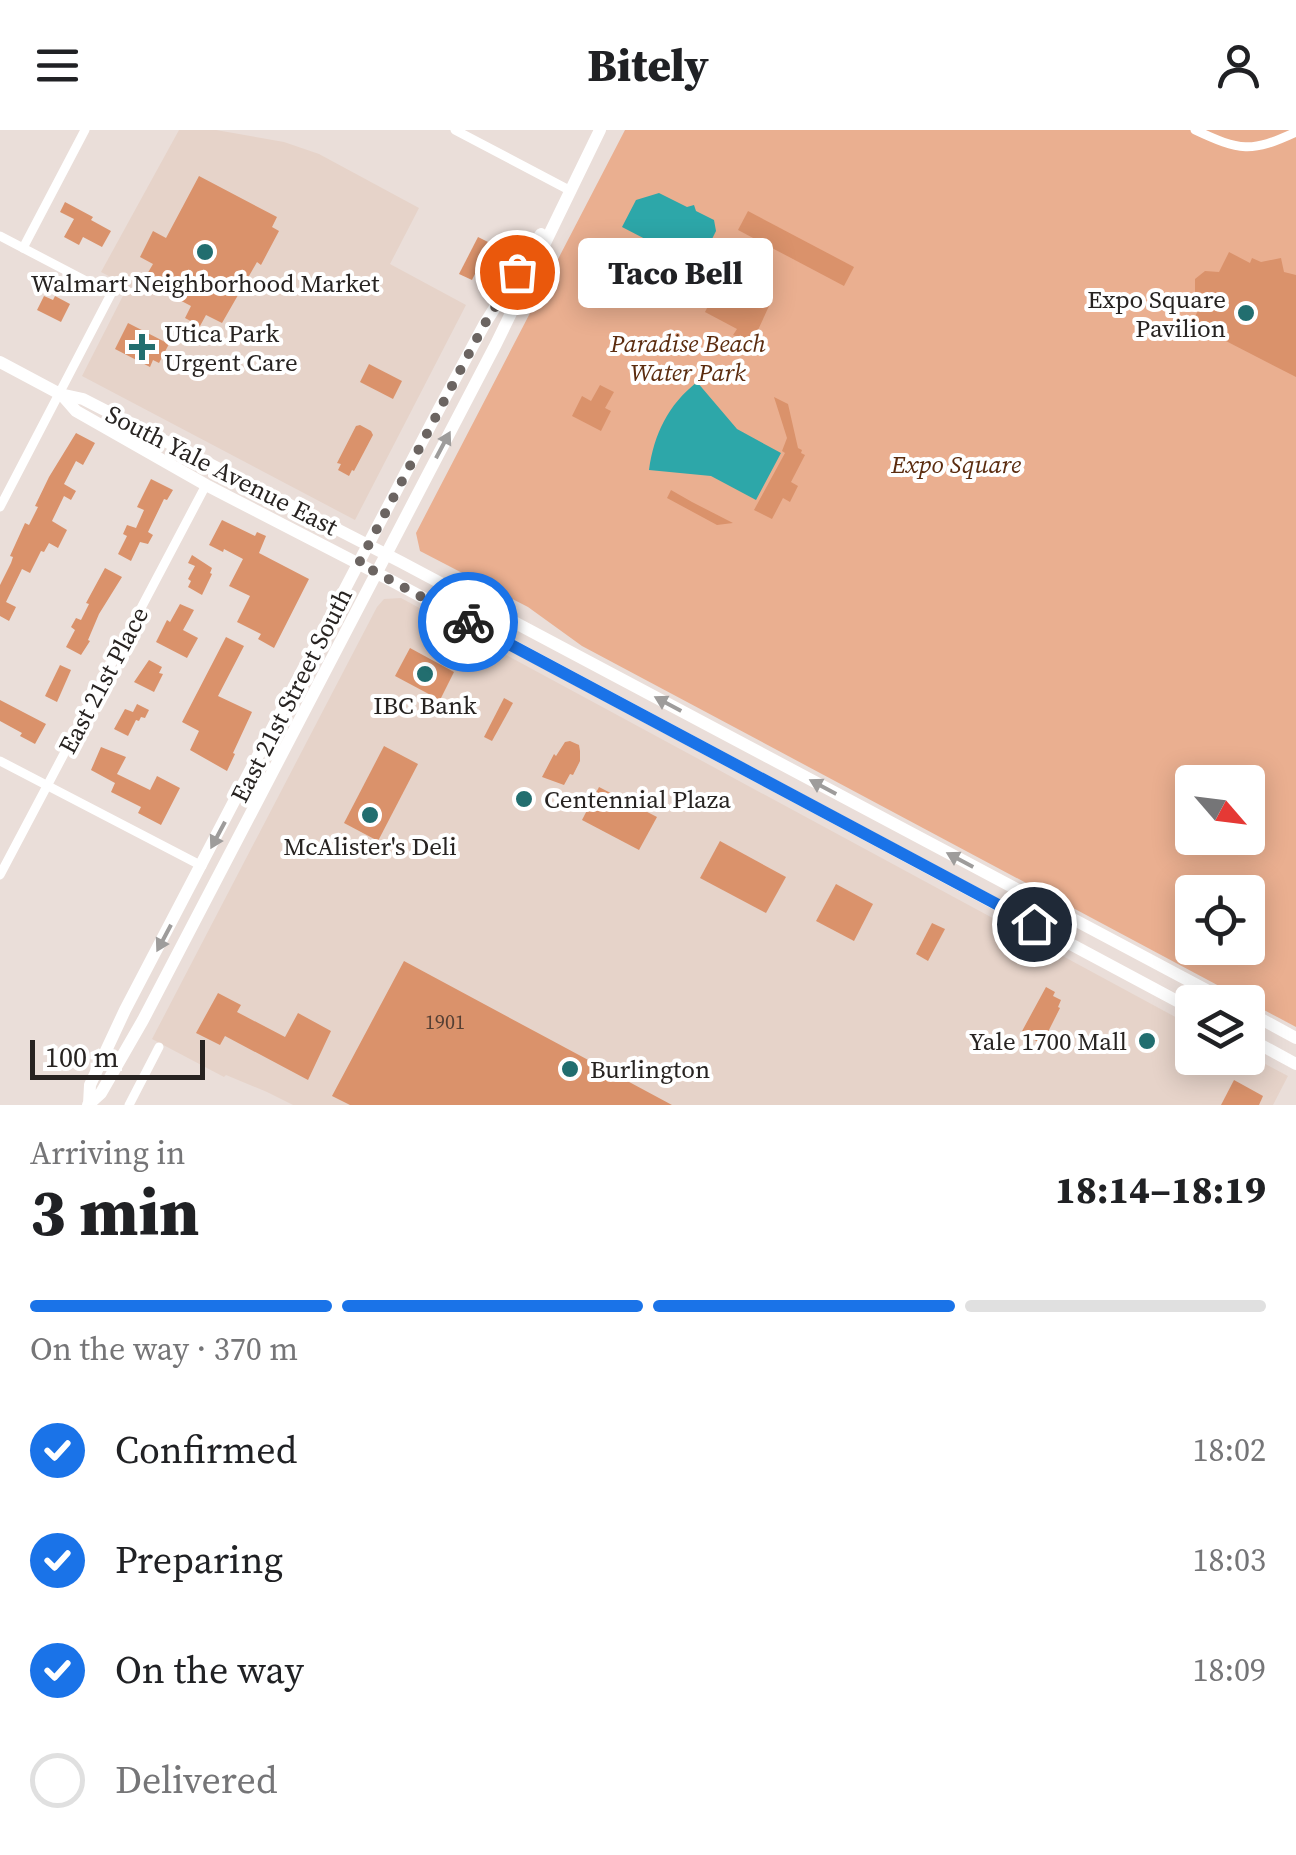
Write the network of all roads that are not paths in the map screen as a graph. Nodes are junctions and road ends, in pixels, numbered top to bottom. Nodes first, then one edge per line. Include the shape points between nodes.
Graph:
1 (85, 130) edge
2 (455, 130) edge
3 (600, 130) edge
4 (1195, 130) edge
5 (1296, 132) edge
6 (467, 133) edge
7 (570, 190) junction
8 (0, 236) edge
9 (23, 248) junction
10 (0, 362) edge
11 (60, 394) junction
12 (206, 484) junction
13 (0, 508) edge
14 (368, 545) junction
15 (386, 554) junction
16 (359, 563) junction
17 (377, 572) junction
18 (754, 750) junction
19 (0, 761) edge
20 (744, 769) junction
21 (47, 786) junction
22 (892, 824) junction
23 (882, 843) junction
24 (224, 865) junction
25 (202, 866) junction
26 (0, 875) edge
27 (998, 880) junction
28 (987, 899) junction
29 (1133, 952) junction
30 (1123, 972) junction
31 (1196, 985) edge
32 (1175, 1000) edge
33 (125, 1010) junction
34 (143, 1020) junction
35 (1265, 1021) edge
36 (1296, 1038) edge
37 (159, 1047) dead end
38 (1265, 1047) edge
39 (1296, 1064) edge
40 (89, 1105) edge
41 (129, 1105) edge

1 - 9 street
2 - 6 street
3 - 7 main road, East 21st Street South
4 - 5 street via 1247,148
6 - 7 street
7 - 14 main road, East 21st Street South via 484,325
15 -> 7 main road, East 21st Street South
8 - 9 street
9 - 11 street via 112,294
10 - 11 main road, South Yale Avenue East
11 - 12 main road, South Yale Avenue East via 76,411
11 - 13 street
11 - 14 main road, South Yale Avenue East via 83,398
12 - 16 main road, South Yale Avenue East
12 - 21 street, East 21st Place
14 - 15 main road, South Yale Avenue East
14 - 16 main road, East 21st Street South
15 - 17 main road, East 21st Street South
18 -> 15 main road, South Yale Avenue East
16 - 17 main road, South Yale Avenue East
16 -> 25 main road, East 21st Street South
17 - 20 main road, South Yale Avenue East
17 - 24 main road, East 21st Street South
18 - 20 main road
22 -> 18 main road, South Yale Avenue East
19 - 21 street
20 - 23 main road, South Yale Avenue East
21 - 25 street
21 - 26 street, East 21st Place
22 - 23 main road
27 -> 22 main road, South Yale Avenue East
23 - 28 main road, South Yale Avenue East
24 - 25 main road
24 - 34 main road, East 21st Street South
25 -> 33 main road, East 21st Street South
27 - 28 main road
27 - 29 main road, South Yale Avenue East
28 - 30 main road, South Yale Avenue East
29 - 30 main road
29 - 31 main road, South Yale Avenue East
30 - 32 main road, South Yale Avenue East
33 - 34 main road
33 - 40 main road, East 21st Street South via 90,1086
34 - 40 main road, East 21st Street South
35 - 36 main road
37 - 41 street
38 - 39 main road

